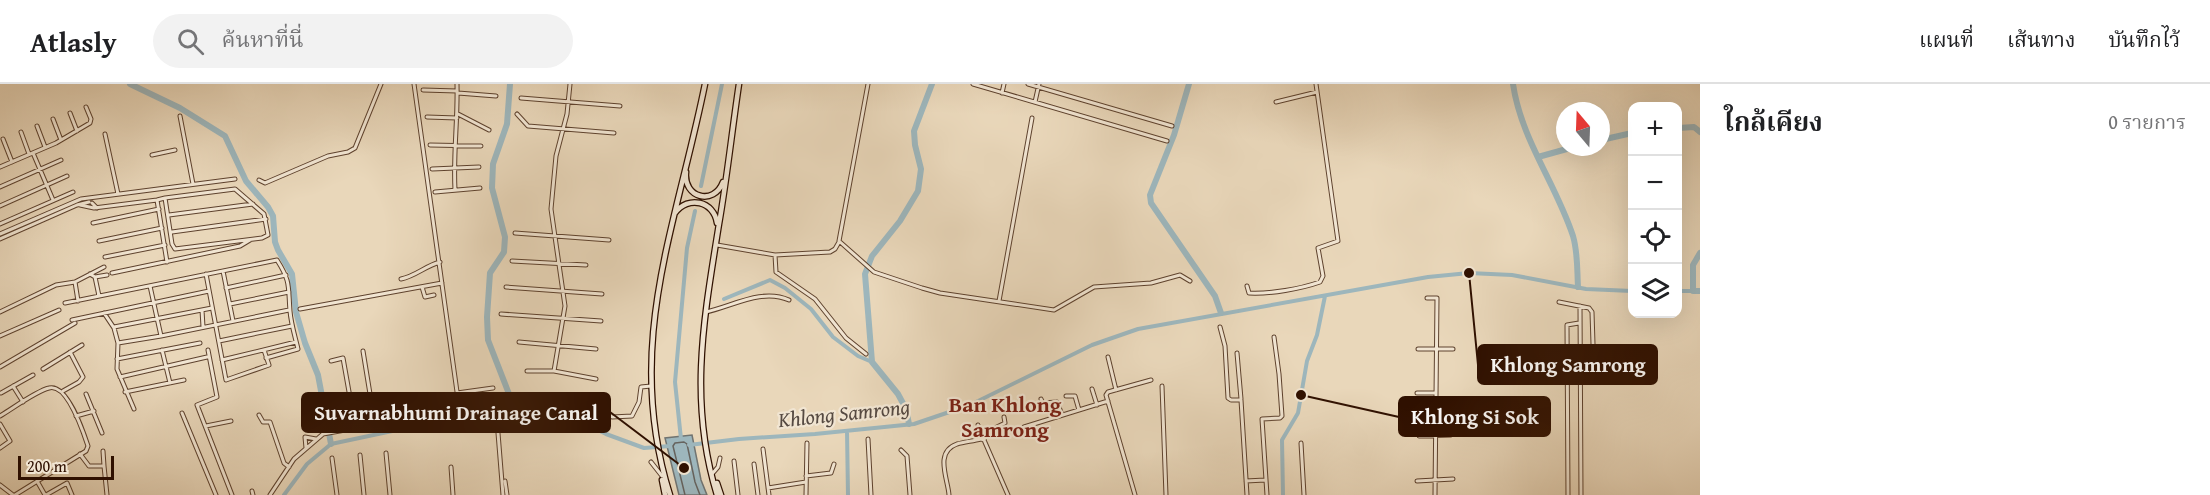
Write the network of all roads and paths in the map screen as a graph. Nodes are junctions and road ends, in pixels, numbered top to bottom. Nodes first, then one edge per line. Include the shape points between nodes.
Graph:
1 (381, 84) edge
2 (414, 84) edge
3 (457, 84) edge
4 (570, 84) edge
5 (705, 84) edge
6 (739, 84) edge
7 (868, 84) edge
8 (973, 84) edge
9 (1004, 84) edge
10 (1028, 84) edge
11 (1316, 84) edge
12 (1039, 86) edge
13 (423, 90) dead end
14 (458, 92) junction
15 (1317, 92) junction
16 (1002, 93) junction
17 (496, 96) dead end
18 (521, 98) dead end
19 (569, 102) junction
20 (1035, 102) junction
21 (1276, 102) dead end
22 (620, 106) dead end
23 (86, 107) dead end
24 (70, 113) dead end
25 (518, 114) dead end
26 (180, 116) dead end
27 (457, 116) junction
28 (427, 117) dead end
29 (1032, 118) dead end
30 (53, 119) dead end
31 (37, 126) dead end
32 (1172, 126) dead end
33 (563, 128) junction
34 (489, 130) dead end
35 (77, 131) junction
36 (21, 132) dead end
37 (614, 133) dead end
38 (105, 134) dead end
39 (3, 139) dead end
40 (61, 140) junction
41 (1167, 141) dead end
42 (454, 144) junction
43 (430, 145) dead end
44 (481, 146) dead end
45 (45, 147) junction
46 (175, 150) dead end
47 (689, 152) junction
48 (31, 154) junction
49 (152, 155) dead end
50 (60, 160) dead end
51 (12, 162) junction
52 (0, 167) edge
53 (478, 167) dead end
54 (454, 168) junction
55 (40, 169) junction
56 (432, 169) dead end
57 (726, 174) junction
58 (67, 177) dead end
59 (235, 178) dead end
60 (259, 180) dead end
61 (193, 184) junction
62 (46, 185) junction
63 (0, 187) edge
64 (480, 188) dead end
65 (455, 190) junction
66 (73, 192) dead end
67 (435, 192) dead end
68 (118, 194) junction
69 (165, 198) junction
70 (53, 200) junction
71 (157, 201) junction
72 (253, 204) junction
73 (80, 205) junction
74 (0, 206) edge
75 (98, 208) junction
76 (159, 209) junction
77 (169, 215) junction
78 (266, 219) junction
79 (672, 221) junction
80 (93, 223) dead end
81 (0, 224) edge
82 (162, 228) junction
83 (718, 230) junction
84 (172, 232) junction
85 (515, 233) dead end
86 (0, 234) edge
87 (554, 236) junction
88 (0, 239) edge
89 (250, 240) junction
90 (609, 240) dead end
91 (99, 241) dead end
92 (839, 241) junction
93 (715, 244) junction
94 (165, 245) junction
95 (775, 255) junction
96 (105, 257) dead end
97 (512, 261) dead end
98 (167, 262) junction
99 (440, 262) junction
100 (560, 264) junction
101 (586, 266) dead end
102 (104, 267) dead end
103 (223, 271) junction
104 (112, 273) dead end
105 (90, 274) junction
106 (206, 274) junction
107 (107, 275) dead end
108 (287, 275) junction
109 (95, 277) junction
110 (401, 279) dead end
111 (1190, 281) dead end
112 (75, 282) junction
113 (443, 283) junction
114 (1247, 285) dead end
115 (150, 286) junction
116 (422, 287) junction
117 (506, 287) dead end
118 (226, 288) junction
119 (209, 291) junction
120 (290, 292) junction
121 (565, 292) junction
122 (602, 294) dead end
123 (434, 295) dead end
124 (99, 296) junction
125 (1427, 298) dead end
126 (789, 300) dead end
127 (78, 301) junction
128 (999, 301) junction
129 (153, 302) junction
130 (1559, 302) dead end
131 (65, 303) dead end
132 (230, 304) junction
133 (1580, 306) junction
134 (212, 308) junction
135 (300, 309) dead end
136 (59, 310) dead end
137 (202, 310) junction
138 (289, 310) junction
139 (0, 312) edge
140 (104, 313) junction
141 (704, 313) junction
142 (501, 314) dead end
143 (564, 318) junction
144 (157, 320) junction
145 (233, 321) junction
146 (601, 321) dead end
147 (1579, 323) junction
148 (216, 325) junction
149 (292, 326) junction
150 (114, 327) junction
151 (203, 327) junction
152 (1220, 327) dead end
153 (0, 336) edge
154 (160, 336) junction
155 (1274, 337) dead end
156 (219, 341) junction
157 (296, 342) junction
158 (519, 342) dead end
159 (118, 343) junction
160 (200, 343) dead end
161 (82, 345) dead end
162 (558, 345) junction
163 (1567, 347) junction
164 (1555, 348) dead end
165 (1579, 348) junction
166 (596, 349) dead end
167 (1418, 349) dead end
168 (1436, 349) junction
169 (1453, 349) dead end
170 (208, 350) dead end
171 (264, 350) junction
172 (162, 351) junction
173 (363, 351) dead end
174 (70, 352) junction
175 (1237, 353) dead end
176 (866, 354) dead end
177 (207, 357) dead end
178 (1108, 357) dead end
179 (266, 358) junction
180 (117, 359) junction
181 (222, 360) junction
182 (331, 361) dead end
183 (165, 366) junction
184 (0, 367) edge
185 (43, 369) dead end
186 (527, 371) dead end
187 (554, 371) junction
188 (33, 375) dead end
189 (120, 377) junction
190 (596, 379) dead end
191 (184, 380) dead end
192 (1151, 380) dead end
193 (170, 383) junction
194 (13, 386) junction
195 (651, 386) junction
196 (1162, 386) dead end
197 (493, 388) dead end
198 (1092, 389) dead end
199 (1116, 390) junction
200 (63, 391) junction
201 (125, 392) junction
202 (1, 393) edge
203 (457, 393) junction
204 (1417, 393) dead end
205 (1436, 393) junction
206 (87, 394) dead end
207 (1066, 396) dead end
208 (1041, 399) dead end
209 (1241, 400) junction
210 (1108, 401) junction
211 (23, 402) junction
212 (434, 402) dead end
213 (1097, 405) junction
214 (134, 409) dead end
215 (351, 409) dead end
216 (1079, 410) junction
217 (94, 411) junction
218 (182, 413) dead end
219 (436, 414) junction
220 (609, 414) dead end
221 (259, 415) dead end
222 (1062, 415) junction
223 (0, 416) edge
224 (76, 416) junction
225 (339, 416) junction
226 (1004, 417) dead end
227 (231, 421) dead end
228 (0, 424) edge
229 (371, 425) junction
230 (978, 425) dead end
231 (206, 426) junction
232 (1024, 427) dead end
233 (339, 431) junction
234 (102, 433) dead end
235 (498, 433) dead end
236 (1436, 435) junction
237 (1451, 435) dead end
238 (1419, 436) dead end
239 (316, 439) junction
240 (868, 439) dead end
241 (982, 439) junction
242 (807, 443) dead end
243 (1300, 443) dead end
244 (0, 448) edge
245 (306, 448) junction
246 (763, 449) dead end
247 (901, 450) dead end
248 (103, 451) dead end
249 (386, 453) dead end
250 (80, 454) junction
251 (360, 455) dead end
252 (332, 458) dead end
253 (720, 458) dead end
254 (734, 461) dead end
255 (651, 462) dead end
256 (754, 464) dead end
257 (834, 464) dead end
258 (104, 466) junction
259 (289, 467) junction
260 (451, 467) dead end
261 (711, 470) junction
262 (662, 472) junction
263 (806, 476) junction
264 (1453, 479) dead end
265 (1266, 480) junction
266 (1435, 480) junction
267 (37, 481) junction
268 (506, 481) dead end
269 (1246, 481) junction
270 (1417, 481) dead end
271 (806, 482) junction
272 (0, 486) edge
273 (768, 488) junction
274 (14, 495) edge
275 (45, 495) edge
276 (72, 495) edge
277 (107, 495) edge
278 (216, 495) edge
279 (232, 495) edge
280 (270, 495) edge
281 (337, 495) edge
282 (364, 495) edge
283 (390, 495) edge
284 (453, 495) edge
285 (505, 495) edge
286 (668, 495) edge
287 (719, 495) edge
288 (738, 495) edge
289 (758, 495) edge
290 (769, 495) edge
291 (806, 495) edge
292 (871, 495) edge
293 (910, 495) edge
294 (949, 495) edge
295 (1008, 495) edge
296 (1136, 495) edge
297 (1166, 495) edge
298 (1247, 495) edge
299 (1267, 495) edge
300 (1304, 495) edge
301 (1435, 495) edge
302 (1568, 495) edge
303 (1581, 495) edge

1 - 60 street via 355,148 265,183
2 - 99 street
3 - 14 street
4 - 19 street
5 - 47 main road
6 - 57 main road
7 - 92 street
8 - 16 street
9 - 16 street
10 - 12 street
11 - 15 street
12 - 20 street
12 - 32 street
13 - 14 street
14 - 17 street
14 - 27 street
15 - 21 street
15 - 114 street via 1338,241 1318,248 1323,276 1320,282 1257,293 1249,293
16 - 20 street
18 - 19 street
19 - 22 street
19 - 33 street
20 - 41 street
23 - 35 street via 91,122
24 - 35 street
25 - 33 street via 528,126
26 - 61 street
27 - 28 street
27 - 34 street
27 - 42 street
29 - 128 street
30 - 40 street
31 - 45 street
33 - 37 street
33 - 87 street via 551,209
35 - 40 street
36 - 48 street
38 - 68 street
39 - 51 street
40 - 45 street
42 - 43 street
42 - 44 street
42 - 54 street
45 - 48 street
46 - 49 street
47 - 57 main road via 685,179 695,194 705,197 715,193 722,187
47 - 79 main road
48 - 51 street
48 - 55 street
50 - 55 street
51 - 52 street
53 - 54 street
54 - 56 street
54 - 65 street
55 - 62 street
55 - 63 street
57 - 83 main road
58 - 62 street
59 - 61 street
61 - 68 street
62 - 70 street
62 - 74 street
64 - 65 street
65 - 67 street
66 - 70 street
68 - 86 street via 77,200
69 - 71 street
69 - 72 street via 235,189
69 - 77 street
70 - 81 street
71 - 75 street
71 - 76 street
72 - 77 street
72 - 78 street
73 - 75 street
73 - 75 street via 90,203
73 - 88 street
76 - 80 street
76 - 82 street
77 - 84 street
78 - 84 street
78 - 89 street via 266,237
79 - 83 main road via 681,207 699,202 714,213
79 - 195 main road via 656,303
82 - 91 street
82 - 94 street
83 - 93 main road
84 - 89 street via 175,249
85 - 87 street
87 - 90 street
87 - 100 street
89 - 98 street via 240,246
92 - 95 street via 830,252
92 - 128 street via 874,272 940,293
93 - 95 street
93 - 141 main road
94 - 96 street
94 - 98 street
95 - 176 street via 776,272 815,299 846,338
97 - 100 street
98 - 104 street
99 - 110 street
99 - 113 street
100 - 101 street
100 - 121 street
102 - 105 street
103 - 106 street
103 - 108 street via 278,260
103 - 118 street
105 - 109 street
105 - 112 street
106 - 115 street
106 - 119 street
107 - 109 street
108 - 118 street
108 - 120 street
109 - 124 street
111 - 128 street via 1180,275 1148,284 1094,287 1054,310
112 - 127 street
112 - 139 street via 56,285
113 - 116 street
113 - 203 street
115 - 124 street
115 - 129 street
116 - 123 street via 425,297
116 - 135 street
117 - 121 street
118 - 132 street
119 - 129 street
119 - 134 street
120 - 132 street
120 - 138 street
121 - 122 street
121 - 143 street
124 - 127 street
125 - 168 street via 1437,298
126 - 141 street via 769,296
127 - 131 street
129 - 140 street
129 - 144 street
130 - 133 street
132 - 145 street
133 - 147 street
133 - 165 street via 1592,312 1593,344
134 - 137 street
134 - 148 street
136 - 153 street
137 - 144 street
137 - 151 street
138 - 145 street
138 - 149 street
140 - 150 street
140 - 184 street via 74,322
141 - 261 main road via 700,353 702,417
142 - 143 street
143 - 146 street
143 - 162 street
144 - 150 street
144 - 154 street
145 - 148 street
147 - 163 street via 1567,325
147 - 165 street
148 - 151 street
148 - 156 street
149 - 156 street
149 - 157 street
150 - 159 street
151 - 154 street
152 - 209 street via 1228,398
154 - 159 street
155 - 265 street via 1282,416 1262,419
156 - 181 street
157 - 171 street
157 - 179 street via 298,349
158 - 162 street
159 - 180 street
160 - 172 street
161 - 174 street
162 - 166 street
162 - 187 street
163 - 164 street
163 - 302 street
165 - 303 street
167 - 168 street
168 - 169 street
168 - 205 street
170 - 231 street via 218,394 197,405
171 - 179 street
171 - 181 street
172 - 180 street
172 - 183 street
173 - 229 street
174 - 185 street
174 - 200 street via 83,377
175 - 209 street
177 - 183 street
178 - 199 street
179 - 181 street via 268,365 226,380
180 - 189 street
182 - 225 street via 343,358 351,403 337,404
183 - 189 street
183 - 193 street
186 - 187 street
187 - 190 street
188 - 194 street
189 - 201 street
191 - 193 street
192 - 199 street
193 - 201 street
194 - 202 street
194 - 211 street
195 - 220 street via 640,387 632,416
195 - 262 main road
196 - 297 street
197 - 203 street
198 - 213 street
199 - 210 street via 1106,393
200 - 211 street via 50,387
200 - 224 street
201 - 214 street
203 - 219 street via 458,408
204 - 205 street
205 - 236 street
206 - 217 street
207 - 216 street via 1074,396
208 - 222 street via 1043,403 1057,402
209 - 269 street
210 - 213 street
210 - 296 street
211 - 223 street
212 - 219 street
213 - 216 street
215 - 225 street
216 - 222 street
217 - 224 street
217 - 234 street
218 - 278 street
219 - 229 street
221 - 259 street via 263,422 270,422 284,463
222 - 232 street
224 - 250 street via 88,446
225 - 233 street
226 - 241 street via 1005,423
227 - 231 street
228 - 244 street via 10,441
229 - 233 street
230 - 241 street
231 - 279 street
233 - 239 street
235 - 285 street
236 - 237 street
236 - 238 street
236 - 266 street
239 - 245 street
239 - 245 street via 306,437
240 - 292 street
241 - 294 street via 958,444 946,453 943,465
241 - 295 street
242 - 263 street
243 - 300 street
245 - 259 street
246 - 273 street
247 - 293 street via 908,459
248 - 258 street
249 - 283 street
250 - 258 street via 89,466
250 - 267 street
251 - 282 street
252 - 281 street
253 - 261 street via 718,467
254 - 288 street
255 - 262 street
256 - 289 street
257 - 263 street via 829,474
258 - 277 street
259 - 280 street
260 - 284 street
261 - 287 main road
262 - 286 main road
263 - 271 street
264 - 266 street
265 - 269 street
265 - 299 street
266 - 270 street
266 - 301 street
267 - 274 street
267 - 275 street
268 - 285 street
269 - 298 street
271 - 273 street
271 - 291 street
272 - 274 street
273 - 290 street
275 - 276 street via 67,483

